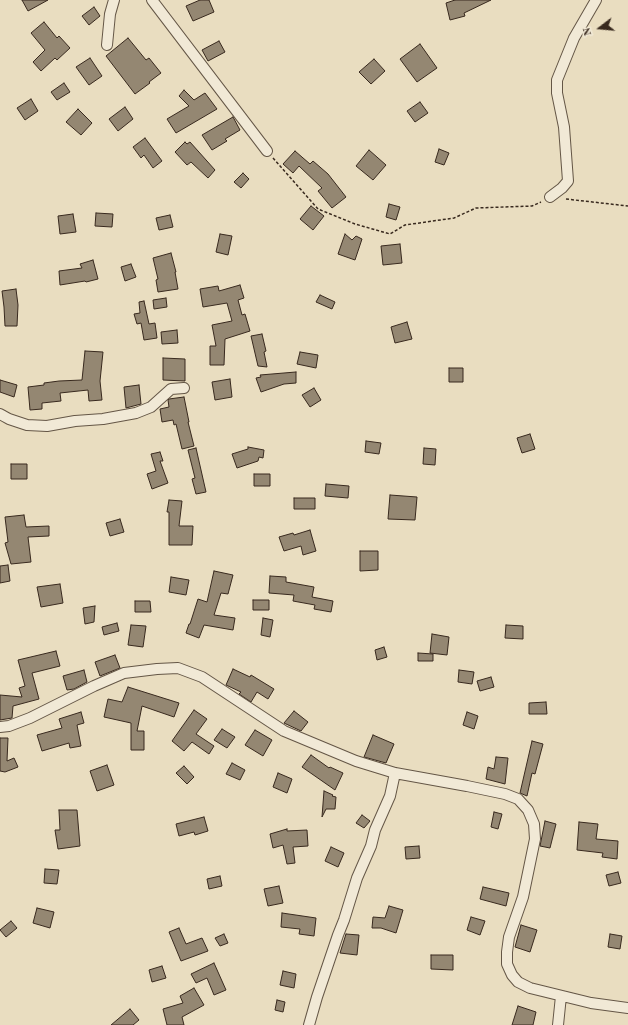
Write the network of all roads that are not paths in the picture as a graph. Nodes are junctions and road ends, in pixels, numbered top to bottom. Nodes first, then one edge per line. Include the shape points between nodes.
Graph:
1 (114, 0) edge
2 (152, 0) edge
3 (596, 0) edge
4 (107, 45) dead end
5 (266, 151) road end
6 (550, 197) road end
7 (184, 388) dead end
8 (0, 414) edge
9 (0, 727) edge
10 (394, 773) junction
11 (561, 996) junction
12 (628, 1008) edge
13 (309, 1025) edge
14 (558, 1025) edge

1 - 4 street
2 - 5 street
3 - 6 street via 574,38 557,80 568,181
7 - 8 street via 171,389 151,407 141,411 103,419 47,426 27,425
9 - 10 street via 30,718 124,674 178,668 202,677 284,731 356,761
10 - 11 street via 505,794 518,799 528,810 534,824 535,839 523,897 509,937 507,964 518,982
10 - 13 street via 390,796 357,878
11 - 12 street
11 - 14 street

